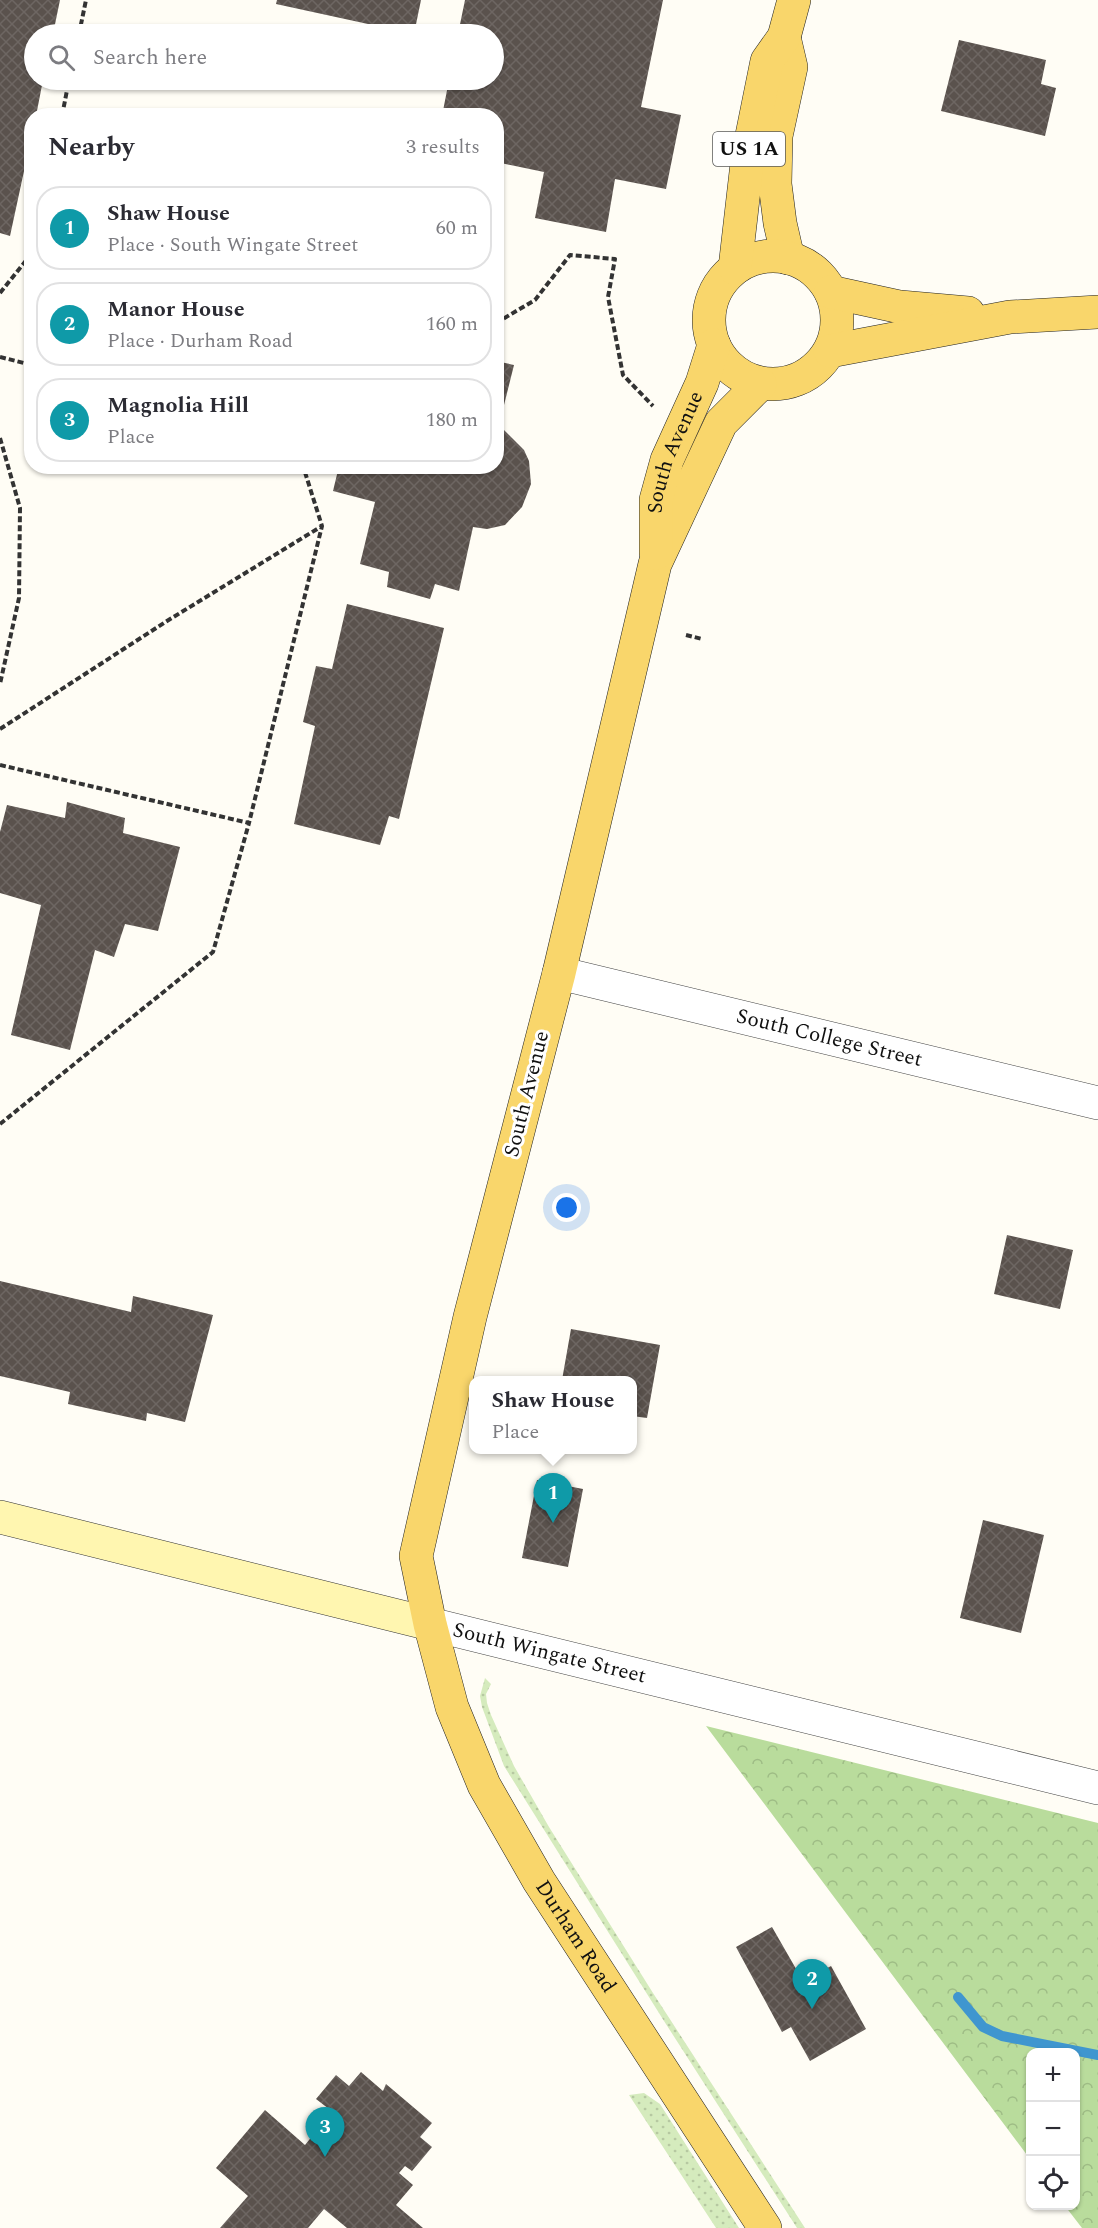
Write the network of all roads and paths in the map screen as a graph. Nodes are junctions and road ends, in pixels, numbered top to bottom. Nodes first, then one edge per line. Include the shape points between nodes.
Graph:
1 (86, 0) edge
2 (794, 0) edge
3 (81, 24) edge
4 (784, 37) junction
5 (67, 90) edge
6 (64, 108) edge
7 (788, 258) junction
8 (24, 263) edge
9 (735, 268) junction
10 (831, 292) junction
11 (0, 293) edge
12 (1098, 312) edge
13 (1010, 317) junction
14 (504, 318) edge
15 (714, 345) junction
16 (830, 351) junction
17 (0, 357) edge
18 (24, 362) edge
19 (760, 384) junction
20 (659, 412) dead end
21 (0, 438) edge
22 (306, 474) edge
23 (322, 526) junction
24 (656, 564) junction
25 (686, 635) dead end
26 (702, 639) dead end
27 (0, 684) edge
28 (0, 729) edge
29 (0, 765) edge
30 (249, 823) junction
31 (559, 973) junction
32 (1098, 1103) edge
33 (0, 1124) edge
34 (0, 1517) edge
35 (430, 1624) junction
36 (1098, 1788) edge
37 (765, 2228) edge

1 - 3 path
2 - 4 main road, US 1A
4 - 7 main road, US 1A via 790,67 776,136 775,184
4 - 9 main road, US 1A via 767,61 748,155
5 - 6 path
7 - 9 main road via 761,257
7 - 10 main road via 814,270
8 - 11 path
9 - 15 main road via 720,284 711,303 709,325
10 - 13 main road via 900,307
10 - 16 main road via 837,321
12 - 13 main road
13 - 16 main road
14 - 20 path via 535,300 570,255 615,259 608,297 623,375
15 - 19 main road via 730,369
15 - 24 main road, South Avenue via 702,383 667,460 656,500
16 - 19 main road via 805,376 789,383
17 - 18 path
19 - 24 main road, South Avenue via 721,423
21 - 27 path via 20,508 19,598
22 - 23 path
23 - 28 path
23 - 30 path
24 - 31 main road, South Avenue
25 - 26 path
29 - 30 path
30 - 33 path via 213,952
31 - 32 street, South College Street
31 - 35 main road, South Avenue via 470,1317 416,1556
34 - 35 street, South Wingate Street
35 - 36 street, South Wingate Street
35 - 37 main road, Durham Road via 452,1707 484,1785 539,1881

